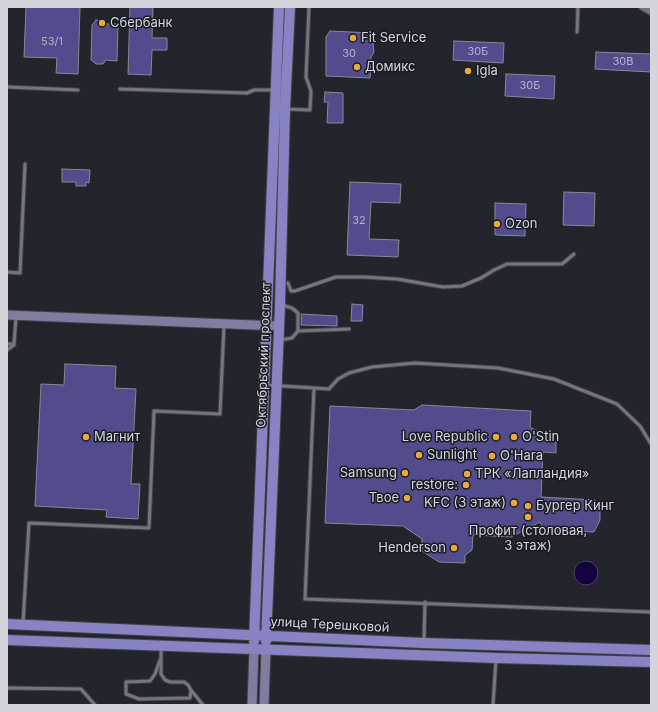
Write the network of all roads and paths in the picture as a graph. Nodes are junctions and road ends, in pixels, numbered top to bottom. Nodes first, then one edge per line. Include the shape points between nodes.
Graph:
1 (279, 7) edge
2 (290, 7) edge
3 (309, 7) edge
4 (578, 7) edge
5 (642, 7) edge
6 (651, 12) edge
7 (577, 32) dead end
8 (7, 87) edge
9 (120, 89) dead end
10 (78, 90) dead end
11 (276, 90) junction
12 (285, 109) junction
13 (26, 164) dead end
14 (574, 254) dead end
15 (7, 272) edge
16 (288, 283) dead end
17 (291, 291) junction
18 (280, 292) junction
19 (280, 305) junction
20 (11, 315) edge
21 (224, 325) junction
22 (267, 326) junction
23 (278, 326) junction
24 (349, 329) dead end
25 (298, 331) junction
26 (278, 340) junction
27 (7, 344) edge
28 (14, 344) junction
29 (7, 350) edge
30 (265, 385) junction
31 (276, 386) junction
32 (314, 388) junction
33 (651, 444) edge
34 (425, 602) junction
35 (651, 612) edge
36 (7, 624) edge
37 (23, 625) junction
38 (254, 634) junction
39 (266, 635) junction
40 (7, 640) edge
41 (424, 643) junction
42 (161, 646) junction
43 (254, 649) junction
44 (266, 649) junction
45 (651, 650) edge
46 (496, 658) junction
47 (160, 660) junction
48 (651, 662) edge
49 (7, 688) edge
50 (191, 690) junction
51 (95, 705) edge
52 (203, 705) edge
53 (252, 705) edge
54 (264, 705) edge
55 (493, 705) edge

1 - 11 main road, Октябрьский проспект
2 - 12 main road, Октябрьский проспект
3 - 12 lane via 306,77 311,90 310,110
4 - 7 lane
5 - 6 street
8 - 10 lane
9 - 11 lane via 247,94 254,90
11 - 22 main road, Октябрьский проспект
12 - 18 main road, Октябрьский проспект
13 - 15 lane via 20,273
14 - 17 lane via 562,264 507,264 462,286 443,288 397,279 336,277
16 - 17 lane
17 - 18 lane
18 - 19 main road, Октябрьский проспект
19 - 23 main road, Октябрьский проспект
19 - 25 lane via 292,308 298,313
20 - 21 street
20 - 28 lane
21 - 22 street
21 - 37 lane via 220,414 154,411 149,528 29,523
22 - 23 street
22 - 30 main road, Октябрьский проспект
23 - 26 main road, Октябрьский проспект
24 - 25 lane
25 - 26 lane via 292,338
26 - 31 main road, Октябрьский проспект
27 - 28 lane
28 - 29 lane
30 - 31 lane
30 - 38 main road, Октябрьский проспект
31 - 32 lane
31 - 39 main road, Октябрьский проспект
32 - 33 lane via 328,389 349,373 372,366 415,363 498,368 554,379 617,404 640,426
32 - 34 lane via 305,598
34 - 35 lane
34 - 41 lane
36 - 37 main road, улица Терешковой
37 - 38 main road, улица Терешковой
38 - 39 main road, улица Терешковой
38 - 43 main road, Октябрьский проспект
39 - 41 main road, улица Терешковой
39 - 44 main road, Октябрьский проспект
40 - 42 main road, улица Терешковой
41 - 45 main road, улица Терешковой
42 - 43 main road, улица Терешковой
42 - 47 lane
43 - 44 main road, улица Терешковой
43 - 53 street, Октябрьский проспект
44 - 46 main road, улица Терешковой
44 - 54 street, Октябрьский проспект
46 - 48 main road, улица Терешковой
46 - 55 lane
47 - 50 lane via 165,680 184,682
47 - 50 lane via 150,681 126,682 126,694 139,699 190,698
49 - 51 lane via 81,689
50 - 52 lane

